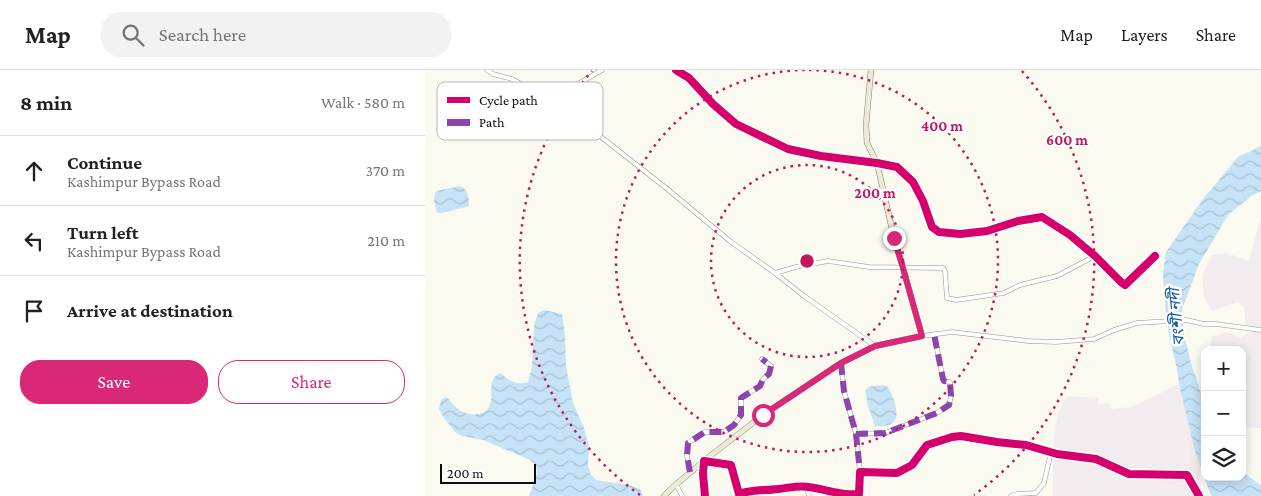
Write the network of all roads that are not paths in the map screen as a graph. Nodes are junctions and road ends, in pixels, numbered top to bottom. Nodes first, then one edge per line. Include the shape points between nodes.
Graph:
1 (487, 70) edge
2 (602, 70) edge
3 (677, 70) edge
4 (871, 70) edge
5 (517, 82) edge
6 (581, 82) edge
7 (603, 138) edge
8 (877, 163) junction
9 (1095, 256) junction
10 (1155, 256) dead end
11 (903, 268) junction
12 (775, 273) junction
13 (1261, 330) edge
14 (934, 334) junction
15 (922, 336) junction
16 (875, 346) junction
17 (762, 359) dead end
18 (841, 363) junction
19 (856, 434) junction
20 (1051, 452) junction
21 (704, 461) junction
22 (691, 472) junction
23 (860, 472) junction
24 (676, 484) junction
25 (806, 486) junction
26 (664, 496) edge
27 (682, 496) edge
28 (705, 496) edge
29 (809, 496) edge
30 (850, 496) edge
31 (1011, 496) edge
32 (1199, 496) edge

1 - 5 street
2 - 6 street
3 - 8 street via 736,124 764,138 788,149
4 - 8 main road via 866,136
7 - 12 street via 731,242
8 - 9 street via 897,167 913,182 932,227 939,232 987,231 1042,217
8 - 11 main road
9 - 10 street via 1125,285
9 - 11 street via 1057,276 1020,285 1004,293 956,300 947,298 943,268
11 - 12 street via 828,261
11 - 15 main road
12 - 16 street
13 - 14 street via 1186,320 1137,323 1095,339 1056,342 952,332
14 - 15 street
14 - 19 street via 943,379 951,382 949,404 937,413 885,433
15 - 16 main road
16 - 18 main road
17 - 22 street via 771,366 769,374 760,386 741,398 741,415 734,425 724,432 705,432 688,443
18 - 19 street via 844,391
18 - 21 main road via 763,415
19 - 23 street
20 - 23 street via 1026,445 961,436 927,445 912,465 897,473
20 - 31 street via 1044,483 1036,493
20 - 32 street via 1096,459 1129,474 1187,475
21 - 22 main road
21 - 25 street via 731,465 739,494 750,490
21 - 28 street
22 - 24 main road
23 - 30 street via 859,494
24 - 26 main road
24 - 27 street
25 - 29 street
25 - 30 street

